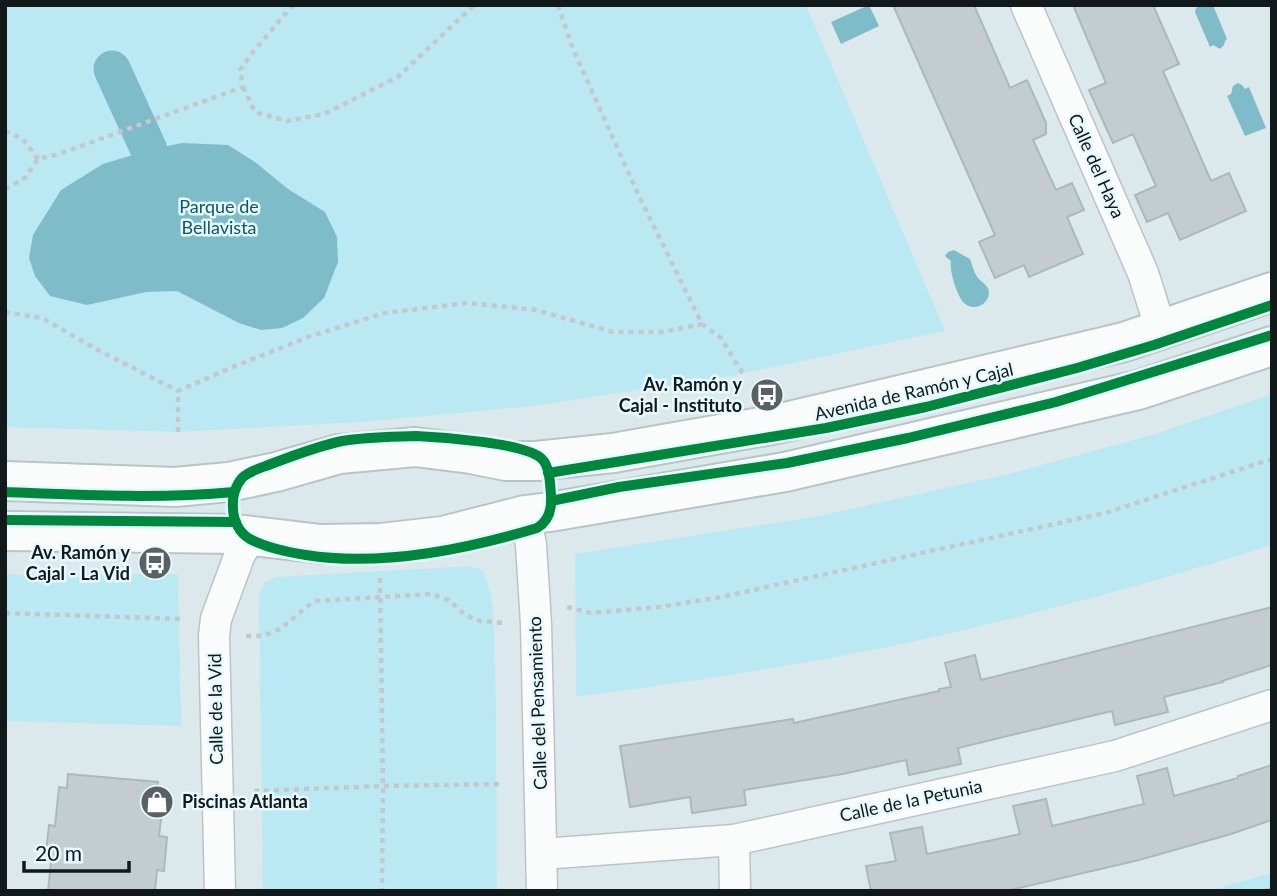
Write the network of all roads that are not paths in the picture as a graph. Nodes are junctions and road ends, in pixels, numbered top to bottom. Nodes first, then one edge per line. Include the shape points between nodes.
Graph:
1 (1026, 5) edge
2 (1272, 292) edge
3 (1161, 330) junction
4 (1272, 346) edge
5 (506, 461) junction
6 (276, 472) junction
7 (5, 481) edge
8 (525, 515) junction
9 (5, 531) edge
10 (263, 538) junction
11 (1272, 705) edge
12 (734, 840) junction
13 (542, 855) junction
14 (220, 891) edge
15 (542, 891) edge
16 (735, 891) edge

1 - 3 street, Calle del Haya via 1143,273
2 - 3 street, Avenida de Ramón y Cajal
3 - 5 street, Avenida de Ramón y Cajal via 777,424 613,453
4 - 8 street via 1138,390 785,472
5 - 6 street, Avenida de Ramón y Cajal via 415,447 340,454
5 - 8 street
6 - 7 street via 175,487
6 - 10 street via 259,490
8 - 10 street via 443,536 382,543 321,544
8 - 13 street, Calle del Pensamiento via 536,624
9 - 10 street
10 - 14 street, Calle de la Vid via 240,554 216,619
11 - 12 street, Calle de la Petunia via 1115,757
12 - 13 street, Calle de la Petunia
12 - 16 street
13 - 15 street, Calle del Pensamiento

